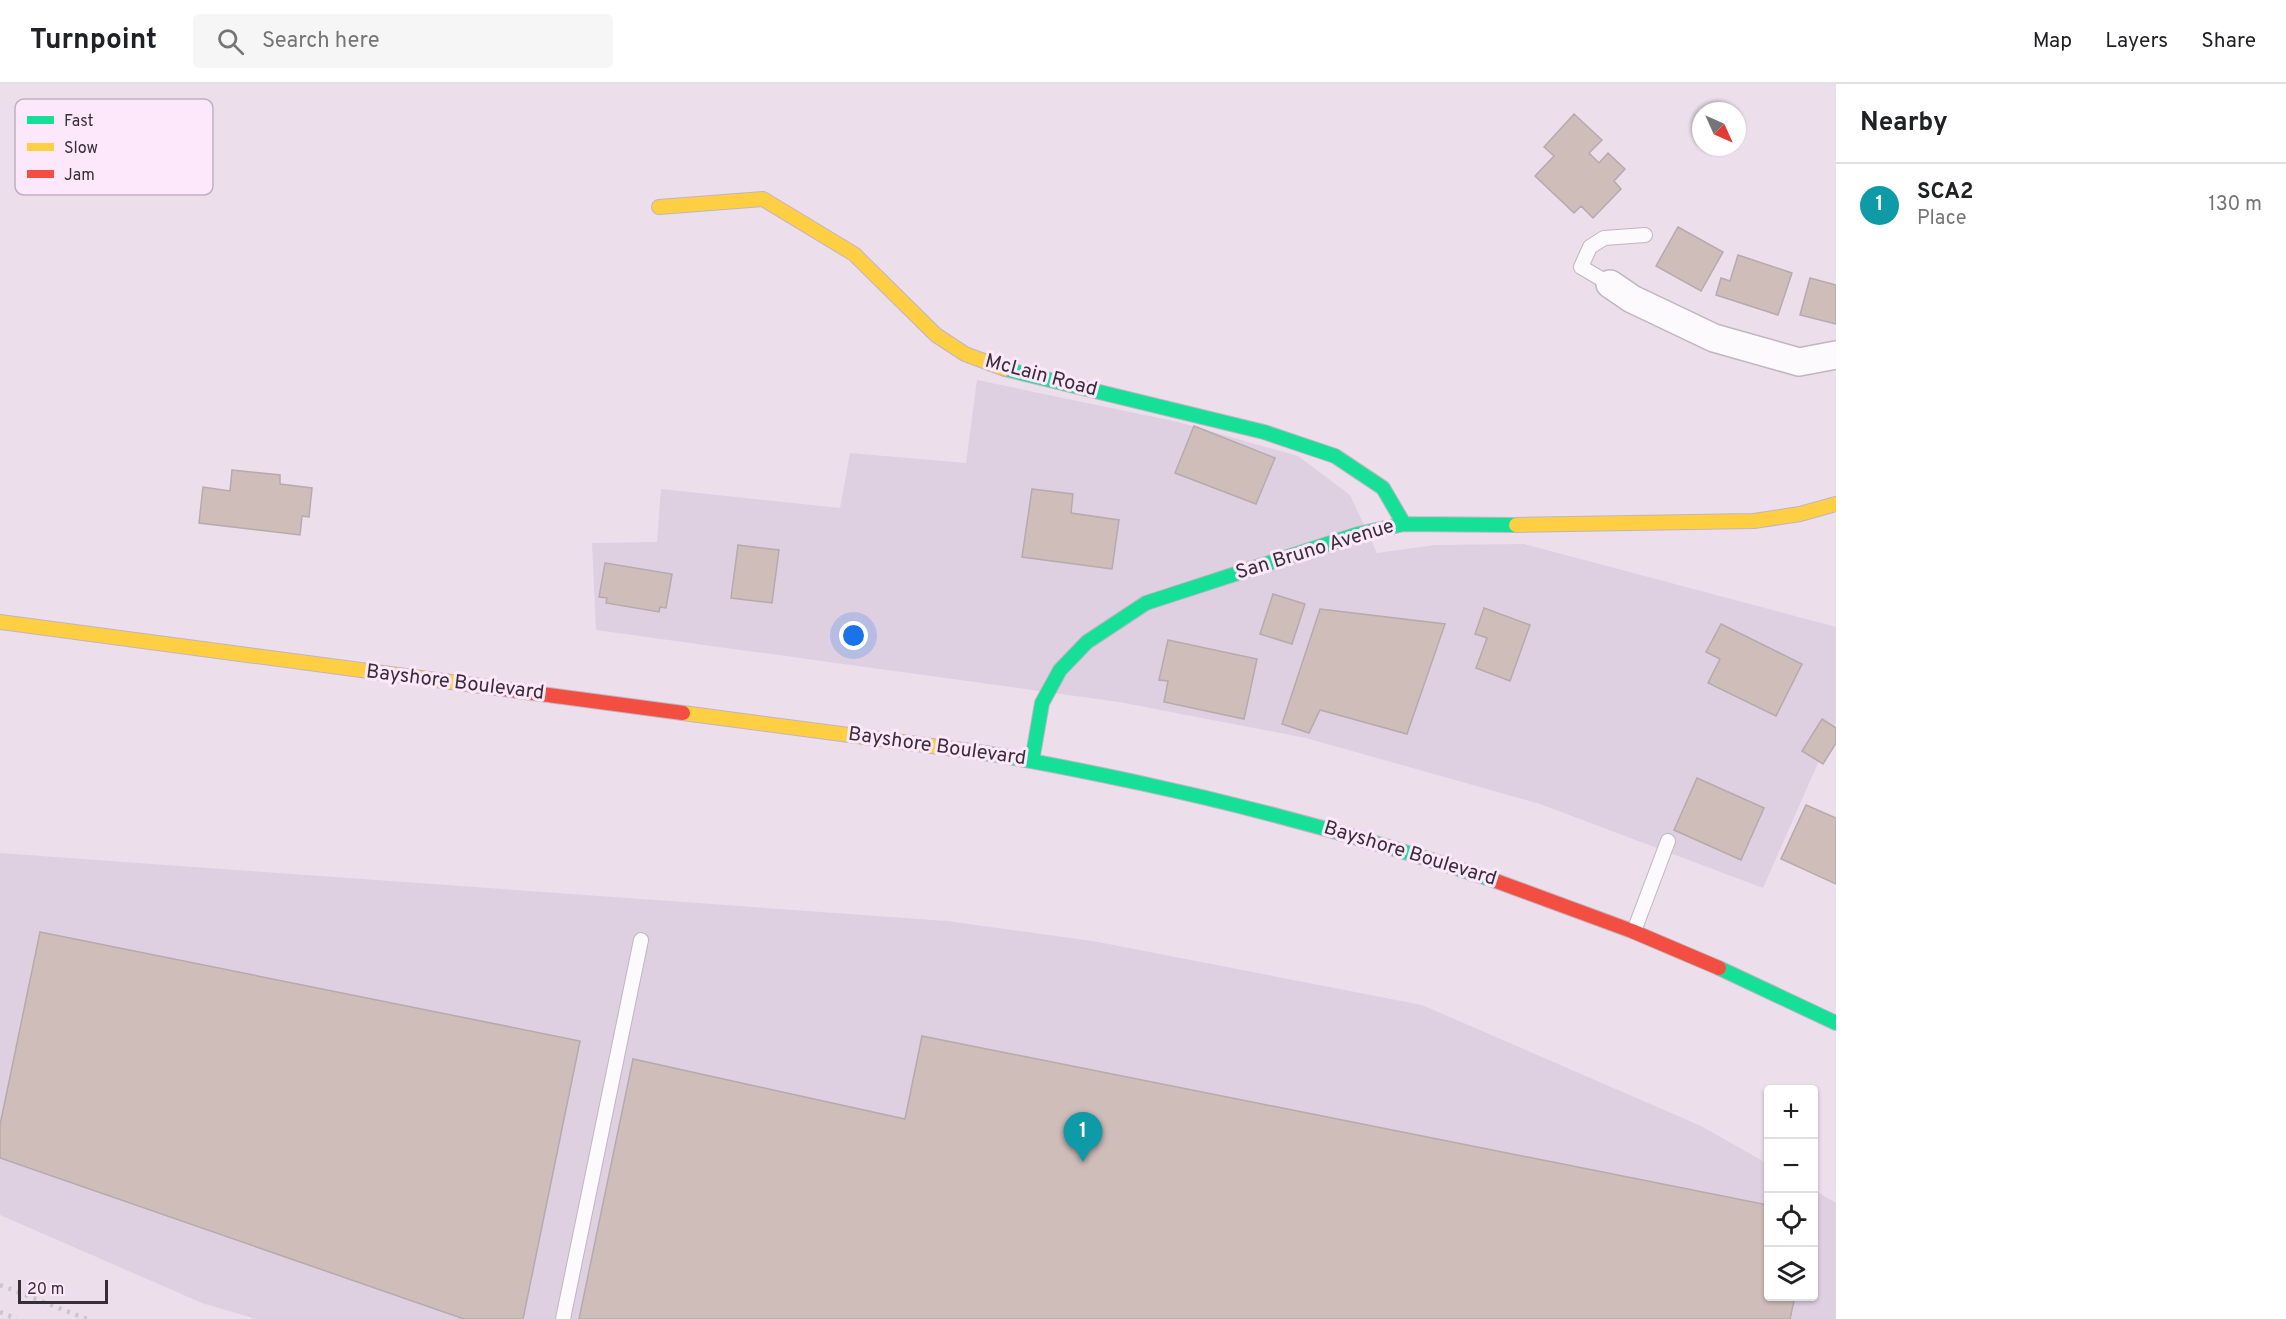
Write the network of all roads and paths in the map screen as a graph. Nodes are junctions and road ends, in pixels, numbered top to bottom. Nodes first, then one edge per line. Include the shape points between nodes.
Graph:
1 (659, 207) dead end
2 (1645, 235) dead end
3 (1610, 284) joint
4 (1836, 355) edge
5 (1836, 504) edge
6 (1404, 524) junction
7 (0, 622) edge
8 (1032, 761) junction
9 (1668, 841) dead end
10 (1634, 931) junction
11 (641, 940) dead end
12 (1836, 1023) edge
13 (563, 1319) edge

1 - 6 main road, McLain Road via 763,199 854,254 936,335 965,354 1003,369 1264,432 1335,456 1383,488
2 - 3 lane via 1604,238 1590,247 1581,267
3 - 4 street via 1632,299 1714,338 1799,363
5 - 6 main road, San Bruno Avenue via 1754,521
6 - 8 main road, San Bruno Avenue via 1358,534 1178,591 1146,603 1118,620 1081,649 1047,689
7 - 8 main road, Bayshore Boulevard
8 - 10 main road, Bayshore Boulevard via 1193,794 1383,843 1510,884
9 - 10 lane
10 - 12 main road, Bayshore Boulevard
11 - 13 lane

